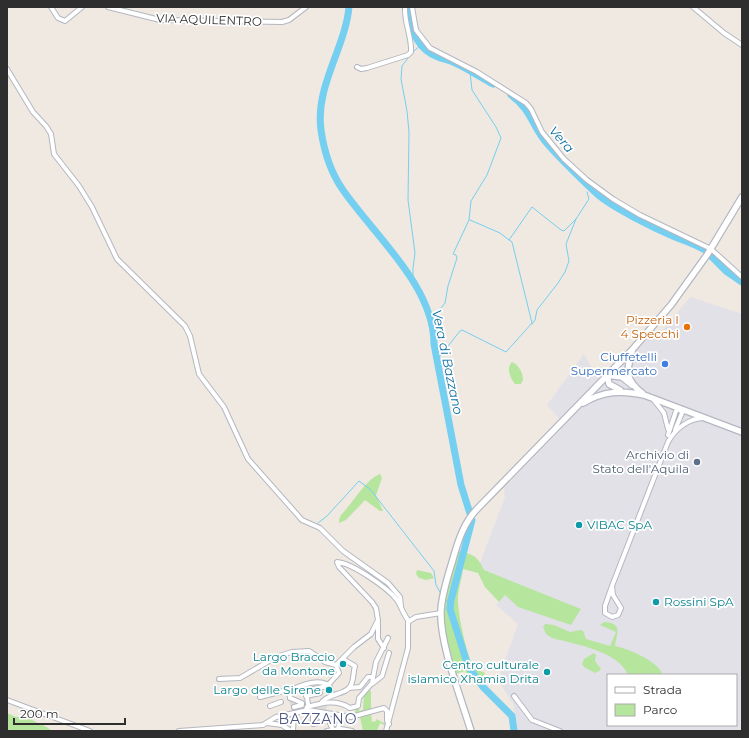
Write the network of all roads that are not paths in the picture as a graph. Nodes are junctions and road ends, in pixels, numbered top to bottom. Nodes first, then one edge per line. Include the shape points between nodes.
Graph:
1 (51, 7) edge
2 (82, 7) edge
3 (108, 7) edge
4 (306, 7) edge
5 (405, 7) edge
6 (412, 7) edge
7 (693, 7) edge
8 (742, 46) edge
9 (357, 67) dead end
10 (7, 69) edge
11 (742, 197) edge
12 (709, 252) junction
13 (742, 277) edge
14 (632, 350) junction
15 (607, 375) junction
16 (632, 385) junction
17 (626, 391) junction
18 (647, 396) junction
19 (577, 406) junction
20 (680, 409) junction
21 (706, 419) junction
22 (742, 432) edge
23 (670, 435) junction
24 (612, 586) junction
25 (401, 606) junction
26 (441, 613) junction
27 (378, 622) junction
28 (409, 622) junction
29 (388, 638) dead end
30 (384, 648) junction
31 (389, 653) dead end
32 (343, 659) junction
33 (336, 665) junction
34 (372, 677) junction
35 (219, 679) dead end
36 (372, 684) junction
37 (329, 685) junction
38 (349, 688) junction
39 (289, 691) junction
40 (332, 695) junction
41 (306, 696) junction
42 (514, 696) dead end
43 (260, 697) dead end
44 (7, 700) edge
45 (286, 700) junction
46 (323, 702) junction
47 (302, 704) junction
48 (308, 704) junction
49 (270, 706) dead end
50 (314, 706) junction
51 (294, 708) dead end
52 (350, 708) junction
53 (306, 710) junction
54 (294, 713) junction
55 (325, 713) junction
56 (346, 717) junction
57 (323, 719) junction
58 (267, 724) junction
59 (330, 724) dead end
60 (389, 724) junction
61 (333, 730) edge
62 (90, 731) edge
63 (179, 731) edge
64 (292, 731) edge
65 (344, 731) edge
66 (352, 731) edge
67 (386, 731) edge
68 (471, 731) edge
69 (560, 731) edge

1 - 2 street via 58,18 65,21
3 - 4 street, VIA AQUILENTRO via 160,20 283,22
5 - 9 street via 412,42 411,52 363,69
6 - 12 street via 416,30 425,43 436,52 477,72 526,103 542,132 564,159 587,180 640,215
7 - 8 street
10 - 25 street via 33,112 48,130 54,154 92,206 117,260 185,326 199,374 224,407 248,459 301,519 320,528 343,551 388,583 399,596
11 - 12 main road
12 - 13 street
12 - 14 main road via 680,295
14 - 15 main road
14 - 16 main road via 627,371
15 - 16 main road via 622,377
15 - 17 main road via 611,385
15 - 19 main road
16 - 18 main road
17 - 18 main road
17 - 19 main road via 602,394
18 - 20 main road
18 - 23 street via 658,404 666,416
19 - 26 main road via 472,513 459,539 442,600
20 - 21 main road
20 - 23 street via 682,413
21 - 22 main road
21 - 23 street via 690,422
23 - 24 street
24 - 24 street via 604,610 606,615 612,617 618,615 621,608 613,595
25 - 27 street via 391,593 379,584 338,562 339,567 374,604
25 - 28 street
26 - 28 street via 416,617
26 - 68 main road via 446,644
27 - 30 street via 379,640
27 - 32 street via 371,634
28 - 60 street via 408,648
29 - 30 street
30 - 34 street
31 - 36 street via 382,676
32 - 33 street
32 - 38 street via 355,667
33 - 35 street via 309,652 293,652 276,657 240,678
33 - 37 street via 339,673
34 - 36 street
34 - 38 street via 368,677 360,687
36 - 52 street via 359,698 358,706
37 - 39 street via 307,684
37 - 40 street
37 - 41 street via 307,690
38 - 40 street
39 - 43 street via 274,692
39 - 45 street
40 - 46 street
41 - 46 street via 319,691
41 - 48 street
42 - 69 street via 532,720
44 - 62 street
45 - 47 street
45 - 49 street
46 - 50 street
46 - 52 street via 339,703
47 - 48 street
47 - 51 street
48 - 50 street
50 - 53 street via 307,707
52 - 56 street
53 - 54 street
53 - 55 street
54 - 58 street via 276,717
54 - 64 street
55 - 56 street
55 - 57 street
56 - 60 street via 384,708
56 - 61 street
57 - 57 street via 322,715 313,714 313,724 321,723
58 - 63 street
58 - 64 street via 281,725
59 - 61 street
60 - 67 street
61 - 65 street
65 - 66 street

